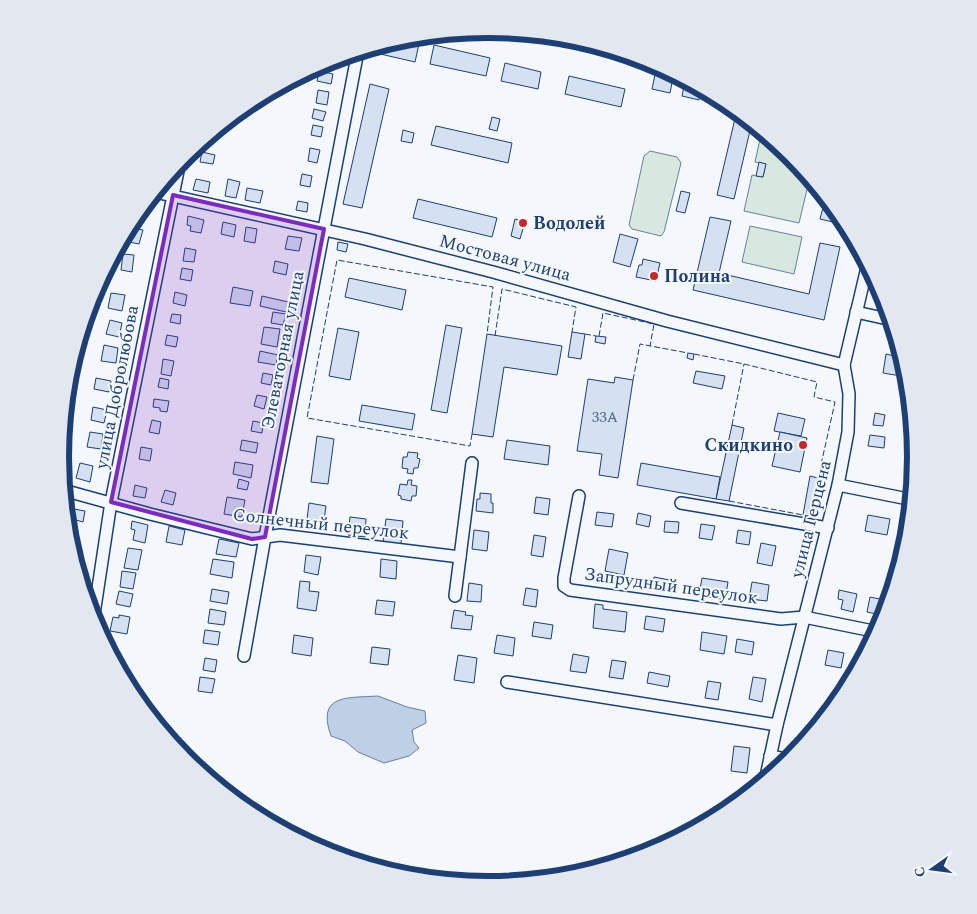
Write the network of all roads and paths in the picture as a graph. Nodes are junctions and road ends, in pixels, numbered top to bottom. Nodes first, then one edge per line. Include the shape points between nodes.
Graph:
1 (356, 59) edge
2 (178, 175) edge
3 (163, 194) edge
4 (174, 196) junction
5 (324, 229) junction
6 (866, 273) edge
7 (856, 312) junction
8 (885, 318) edge
9 (844, 365) junction
10 (472, 464) dead end
11 (838, 485) junction
12 (71, 492) edge
13 (579, 496) dead end
14 (905, 499) edge
15 (111, 502) junction
16 (681, 502) dead end
17 (828, 528) junction
18 (265, 537) junction
19 (460, 557) junction
20 (455, 596) dead end
21 (96, 604) edge
22 (804, 616) junction
23 (871, 630) edge
24 (244, 656) dead end
25 (507, 682) dead end
26 (777, 725) junction
27 (770, 756) junction
28 (781, 758) edge
29 (767, 770) edge

1 - 5 street, Элеваторная улица
2 - 4 street, улица Добролюбова
3 - 4 street, Мостовая улица
4 - 5 street, Мостовая улица
4 - 15 street, улица Добролюбова
5 - 9 street, Мостовая улица
5 - 18 street, Элеваторная улица
6 - 7 street, улица Герцена
7 - 8 street
7 - 9 street, улица Герцена
9 - 11 street, улица Герцена via 849,394 848,432
10 - 19 street
11 - 14 street
11 - 17 street, улица Герцена
12 - 15 street, Солнечный переулок
13 - 22 street, Запрудный переулок via 564,578 564,586 570,590 781,619
15 - 18 street, Солнечный переулок via 252,539
15 - 21 street, улица Добролюбова
16 - 17 street
17 - 22 street, улица Герцена
18 - 19 street, Солнечный переулок via 280,536
18 - 24 street, Элеваторная улица
19 - 20 street
22 - 23 street
22 - 26 street, улица Герцена
25 - 26 street
26 - 27 street, улица Герцена
27 - 28 street
27 - 29 street, улица Герцена

